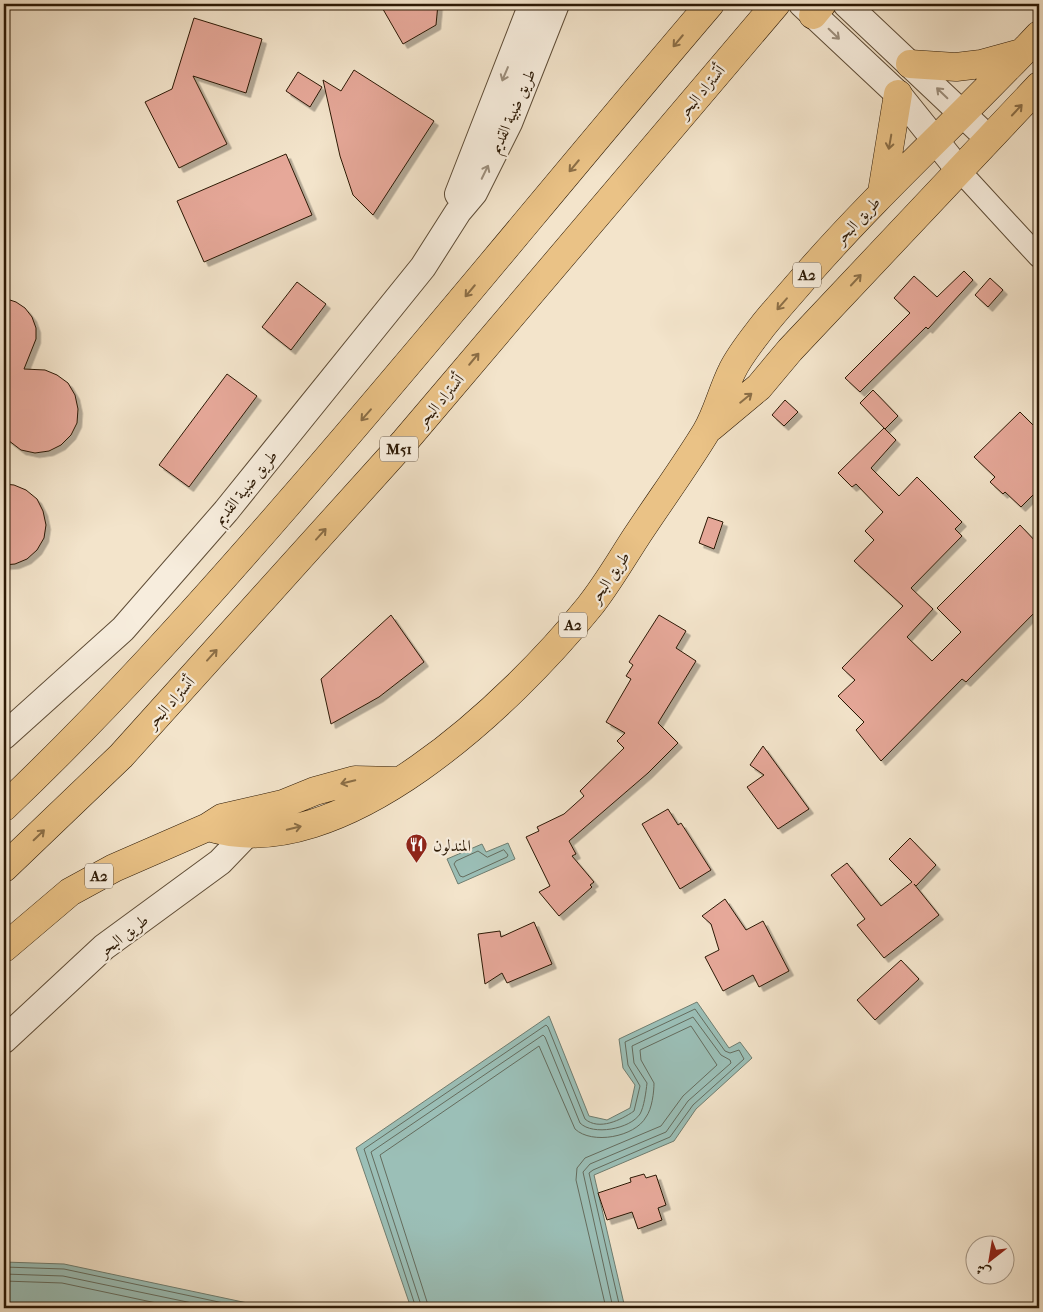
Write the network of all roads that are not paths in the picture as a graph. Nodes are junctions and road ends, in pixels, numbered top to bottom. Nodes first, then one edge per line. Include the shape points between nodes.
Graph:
1 (532, 4) edge
2 (556, 4) edge
3 (710, 4) edge
4 (776, 4) edge
5 (846, 4) edge
6 (812, 7) edge
7 (1031, 44) edge
8 (910, 64) junction
9 (1039, 86) edge
10 (898, 94) junction
11 (962, 112) junction
12 (989, 139) junction
13 (934, 140) junction
14 (959, 170) junction
15 (882, 192) junction
16 (458, 212) junction
17 (1039, 257) edge
18 (763, 325) junction
19 (790, 350) junction
20 (708, 429) junction
21 (4, 736) edge
22 (397, 781) junction
23 (314, 791) junction
24 (4, 807) edge
25 (328, 820) junction
26 (247, 824) junction
27 (4, 868) edge
28 (4, 948) edge
29 (4, 1040) edge

1 -> 16 street, طريق ضبية القديم via 460,186
16 -> 2 street, طريق ضبية القديم via 474,193 509,124
3 -> 24 highway via 398,378 188,619 71,744
27 -> 4 highway, أتستراد البحر / M51 via 121,756 406,442
5 - 8 street
6 -> 10 street
7 - 8 highway via 981,64 956,67
7 - 11 highway, طريق البحر / A2
11 -> 8 street
12 -> 9 highway, طريق البحر / A2
10 - 13 street
10 -> 15 highway
11 - 12 street
11 - 13 highway, طريق البحر / A2
12 - 14 highway, طريق البحر / A2
13 - 14 street
13 - 15 highway, طريق البحر / A2
14 - 17 street
19 -> 14 highway, طريق البحر / A2
15 -> 18 highway, طريق البحر / A2
16 - 21 street, طريق ضبية القديم via 423,267 220,518 123,629
18 - 19 highway
18 - 20 highway, طريق البحر / A2 via 733,368
20 -> 19 highway, طريق البحر / A2 via 759,387
20 - 22 highway, طريق البحر / A2 via 590,606 501,701 448,748
22 -> 23 highway, A2 via 355,780
22 - 25 highway, A2
23 - 25 highway
23 - 26 highway, A2
26 -> 25 highway, A2 via 273,833
26 - 28 highway, A2 via 226,833 208,827 114,868 70,892
26 - 29 street, طريق البحر via 220,862 104,947

